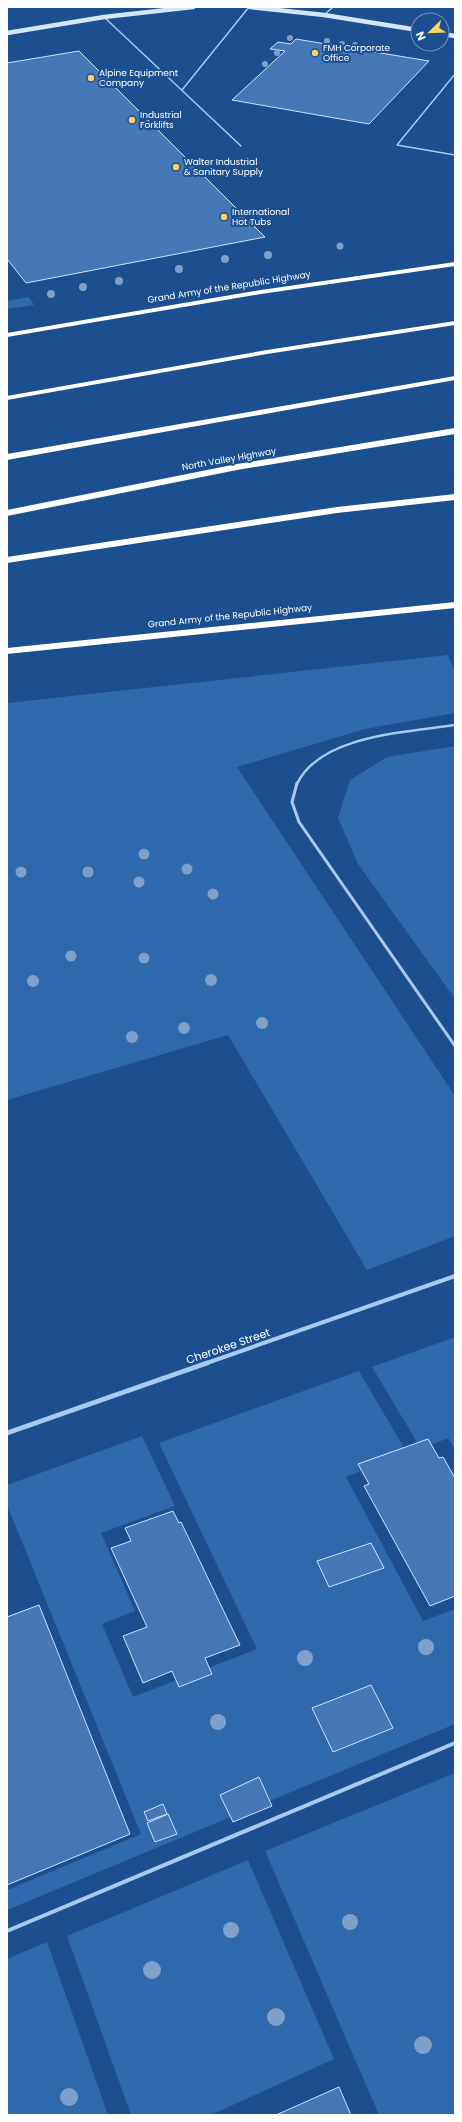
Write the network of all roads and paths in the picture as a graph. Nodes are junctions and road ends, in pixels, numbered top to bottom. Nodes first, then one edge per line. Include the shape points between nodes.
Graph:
1 (193, 7) edge
2 (250, 7) edge
3 (332, 7) edge
4 (324, 15) junction
5 (104, 17) junction
6 (410, 29) edge
7 (7, 32) edge
8 (455, 74) edge
9 (182, 90) junction
10 (241, 146) dead end
11 (455, 155) edge
12 (455, 264) edge
13 (455, 323) edge
14 (7, 335) edge
15 (455, 378) edge
16 (7, 398) edge
17 (455, 431) edge
18 (7, 457) edge
19 (455, 497) edge
20 (7, 513) edge
21 (7, 560) edge
22 (455, 605) edge
23 (7, 651) edge
24 (455, 725) edge
25 (455, 1046) edge
26 (455, 1276) edge
27 (7, 1432) edge
28 (455, 1743) edge
29 (7, 1930) edge

1 - 5 street
2 - 4 street
2 - 9 lane
3 - 4 lane
4 - 6 street
5 - 7 street
5 - 9 lane
8 - 11 lane via 397,145
9 - 10 lane
12 - 14 highway, Grand Army of the Republic Highway
13 - 16 highway via 267,352
15 - 18 highway
17 - 20 highway, North Valley Highway via 237,467
19 - 21 highway via 336,510
22 - 23 highway, Grand Army of the Republic Highway
24 - 25 lane via 358,741 331,750 305,770 296,782 292,801 299,822
26 - 27 street, Cherokee Street
28 - 29 lane

